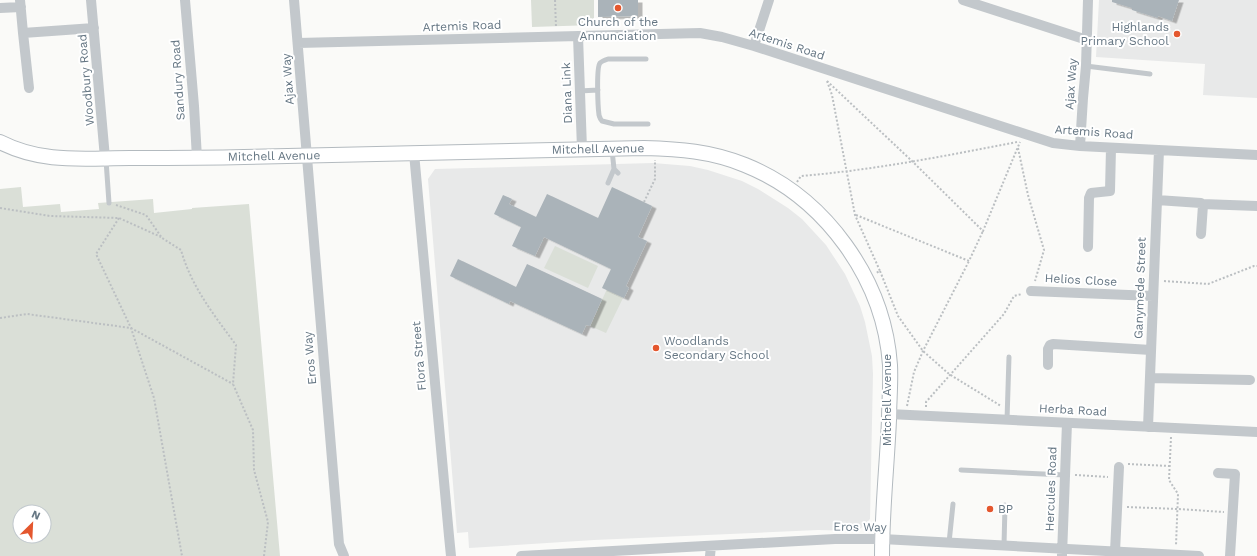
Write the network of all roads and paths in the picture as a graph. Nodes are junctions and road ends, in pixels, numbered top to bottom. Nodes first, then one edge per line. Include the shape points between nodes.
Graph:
1 (92, 0) edge
2 (185, 0) edge
3 (294, 0) edge
4 (555, 0) edge
5 (770, 0) edge
6 (963, 0) edge
7 (1088, 0) edge
8 (21, 3) edge
9 (0, 8) edge
10 (556, 27) dead end
11 (94, 28) junction
12 (23, 33) junction
13 (578, 36) junction
14 (1087, 40) junction
15 (298, 44) junction
16 (754, 46) junction
17 (646, 58) dead end
18 (1086, 66) junction
19 (1150, 74) dead end
20 (29, 88) dead end
21 (598, 90) junction
22 (580, 91) junction
23 (648, 124) dead end
24 (0, 142) edge
25 (1080, 146) junction
26 (656, 148) junction
27 (1018, 148) junction
28 (1111, 148) junction
29 (582, 149) junction
30 (612, 149) junction
31 (1159, 150) junction
32 (414, 153) junction
33 (1257, 155) edge
34 (306, 156) junction
35 (105, 158) junction
36 (197, 158) junction
37 (913, 162) junction
38 (847, 172) junction
39 (608, 183) dead end
40 (792, 191) junction
41 (1157, 200) junction
42 (644, 202) dead end
43 (109, 203) joint
44 (1202, 204) junction
45 (1257, 206) edge
46 (0, 208) edge
47 (855, 215) junction
48 (119, 218) junction
49 (983, 231) junction
50 (1201, 234) dead end
51 (162, 238) junction
52 (1088, 247) dead end
53 (969, 261) junction
54 (1257, 266) edge
55 (880, 272) junction
56 (865, 277) junction
57 (1154, 280) junction
58 (1031, 291) junction
59 (1153, 296) junction
60 (0, 318) edge
61 (131, 328) junction
62 (1151, 350) junction
63 (923, 351) junction
64 (1009, 357) dead end
65 (1048, 365) dead end
66 (949, 374) junction
67 (1150, 378) junction
68 (1250, 380) dead end
69 (232, 384) junction
70 (1008, 409) junction
71 (889, 414) junction
72 (906, 415) junction
73 (927, 416) junction
74 (1007, 420) junction
75 (1067, 423) junction
76 (1148, 427) junction
77 (1257, 432) edge
78 (1171, 433) dead end
79 (1169, 466) junction
80 (1119, 467) joint
81 (961, 470) dead end
82 (1218, 473) dead end
83 (1065, 475) junction
84 (1119, 478) junction
85 (953, 504) dead end
86 (1005, 505) dead end
87 (1117, 507) junction
88 (1178, 509) junction
89 (1233, 512) junction
90 (882, 539) junction
91 (949, 544) junction
92 (1004, 546) junction
93 (1176, 548) dead end
94 (710, 551) edge
95 (1115, 552) junction
96 (1062, 553) edge
97 (563, 555) edge
98 (1137, 555) edge
99 (182, 556) edge
100 (264, 556) edge
101 (344, 556) edge
102 (451, 556) edge
103 (521, 556) edge
104 (882, 556) edge
105 (1199, 556) edge
106 (1230, 556) edge

1 - 11 street, Woodbury Road
2 - 36 street, Sandury Road
3 - 15 street, Ajax Way
4 - 10 path
5 - 16 street
6 - 14 street
7 - 14 street, Ajax Way
8 - 9 street
8 - 12 street
11 - 12 street
11 - 35 street, Woodbury Road
12 - 20 street
13 - 15 street, Artemis Road
13 - 16 street, Artemis Road via 700,33
13 - 22 street, Diana Link
14 - 18 street, Ajax Way
15 - 34 street, Ajax Way
16 - 25 street, Artemis Road via 1040,140
17 - 21 lane via 603,60 598,68
18 - 19 lane
18 - 25 street, Ajax Way
21 - 22 lane
21 - 23 lane via 599,117 602,121 614,124
22 - 29 street, Diana Link
24 - 35 street, Mitchell Avenue via 29,154 52,158
25 - 28 street, Artemis Road
26 - 30 street, Mitchell Avenue
26 - 40 street, Mitchell Avenue via 696,151 743,164
26 - 42 path via 655,179
27 - 37 path via 1020,142
27 - 49 path
27 - 58 path via 1044,250
28 - 31 street, Artemis Road
28 - 52 street via 1110,191 1091,193 1089,196
29 - 30 street, Mitchell Avenue
29 - 32 street, Mitchell Avenue
30 - 39 lane via 616,171
31 - 33 street, Artemis Road
31 - 41 street, Ganymede Street
32 - 34 street, Mitchell Avenue
32 - 102 street, Flora Street
34 - 36 street, Mitchell Avenue
34 - 101 street, Eros Way via 339,544
35 - 36 street, Mitchell Avenue
35 - 43 lane
37 - 38 path
37 - 38 path via 826,80 832,95
37 - 49 path
38 - 40 path via 801,176
38 - 47 path
40 - 56 street, Mitchell Avenue via 829,224 854,255
41 - 44 street
41 - 57 street, Ganymede Street
43 - 51 path via 146,215
44 - 45 street
44 - 50 street
46 - 48 path via 50,216
47 - 53 path
47 - 55 path
48 - 51 path
48 - 61 path via 96,254
49 - 53 path
51 - 69 path via 181,250 186,267 204,302 236,345
53 - 63 path
54 - 57 path via 1208,284
55 - 56 path
55 - 63 path via 898,316
56 - 71 street, Mitchell Avenue via 878,307 887,346 890,366
57 - 59 street, Ganymede Street
58 - 59 street, Helios Close
58 - 66 path via 1014,296 1004,314
59 - 62 street, Ganymede Street
60 - 61 path via 27,314
61 - 69 path
61 - 99 path via 154,398
62 - 65 street via 1053,344 1048,349
62 - 67 street, Ganymede Street
63 - 66 path
63 - 72 path via 914,372
64 - 70 lane
66 - 70 path
66 - 73 path via 926,402
67 - 68 street
67 - 76 street, Ganymede Street
69 - 100 path via 253,430 254,470 268,522
70 - 74 lane
71 - 72 street, Herba Road
71 - 90 street, Mitchell Avenue
72 - 73 street, Herba Road
73 - 74 street, Herba Road
74 - 75 street, Herba Road
75 - 76 street, Herba Road
75 - 83 street, Hercules Road
76 - 77 street, Herba Road
78 - 79 path
79 - 80 path via 1129,464
79 - 88 path via 1169,480 1178,494
80 - 84 street
81 - 83 lane
82 - 89 street via 1235,474
83 - 84 path
83 - 96 street, Hercules Road
84 - 87 street
85 - 91 lane
86 - 92 lane
87 - 88 path
87 - 95 street
88 - 89 path
88 - 93 path
89 - 106 street
90 - 91 street, Eros Way
90 - 94 street, Eros Way via 817,539
90 - 104 street, Mitchell Avenue
91 - 92 street, Eros Way
92 - 96 street, Eros Way
94 - 97 street, Eros Way
95 - 96 street, Eros Way
95 - 98 street, Eros Way
97 - 103 street, Eros Way
98 - 105 street, Eros Way

